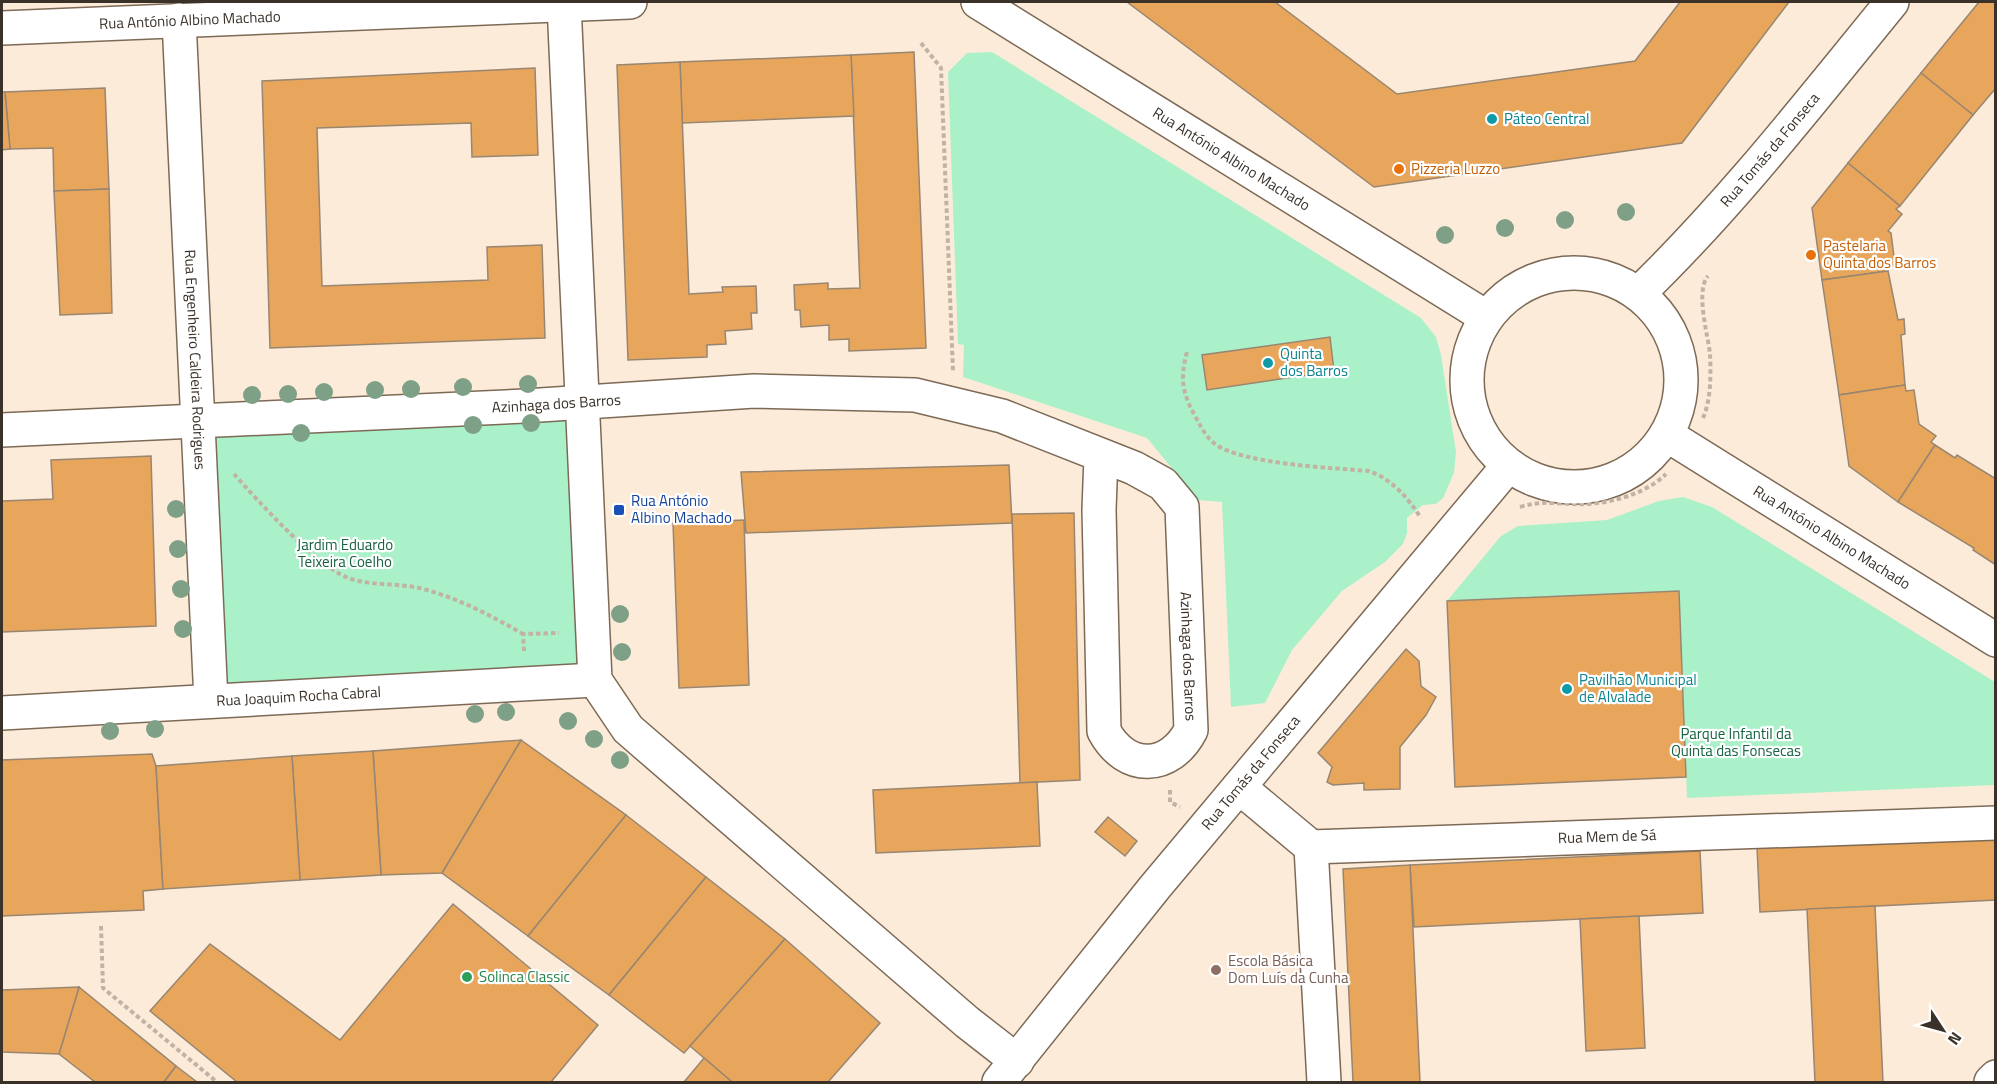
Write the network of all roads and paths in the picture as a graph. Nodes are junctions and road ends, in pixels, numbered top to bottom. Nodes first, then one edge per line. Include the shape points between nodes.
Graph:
1 (630, 2) edge
2 (978, 2) edge
3 (1892, 2) edge
4 (564, 4) junction
5 (179, 20) junction
6 (2, 28) edge
7 (921, 43) dead end
8 (1711, 272) dead end
9 (1639, 293) junction
10 (1486, 317) junction
11 (1186, 352) dead end
12 (584, 403) junction
13 (954, 405) junction
14 (198, 419) junction
15 (2, 430) edge
16 (1678, 442) junction
17 (1101, 456) junction
18 (199, 460) junction
19 (1508, 466) junction
20 (1518, 507) dead end
21 (1439, 546) junction
22 (593, 632) junction
23 (524, 634) junction
24 (1995, 640) edge
25 (595, 680) junction
26 (525, 684) junction
27 (211, 701) junction
28 (2, 713) edge
29 (1239, 787) junction
30 (1995, 823) edge
31 (1311, 847) junction
32 (101, 926) dead end
33 (1008, 1072) edge
34 (1995, 1077) edge
35 (217, 1083) edge
36 (1324, 1083) edge
37 (1991, 1083) edge

1 - 4 street, Rua António Albino Machado
2 - 10 street, Rua António Albino Machado
3 - 9 street, Rua Tomás da Fonseca via 1675,259
4 - 5 street, Rua António Albino Machado
4 - 12 street
5 - 6 street, Rua António Albino Machado
5 - 14 street, Rua Engenheiro Caldeira Rodrigues
7 - 13 path via 941,68
8 - 16 path via 1704,280 1703,310 1710,355 1708,406
9 - 10 street via 1614,279 1587,273 1558,273 1530,281
9 - 16 street via 1661,316 1676,344 1682,374
10 - 19 street via 1471,347 1466,379 1471,412 1485,442
11 - 21 path via 1182,389 1215,443 1251,459 1380,475 1411,504
12 - 13 street, Azinhaga dos Barros via 754,391 915,395
12 - 14 street, Azinhaga dos Barros
12 - 22 street
13 - 17 street, Azinhaga dos Barros via 1002,416
14 - 15 street, Azinhaga dos Barros
14 - 18 street, Rua Engenheiro Caldeira Rodrigues
16 - 19 street via 1612,482 1576,489 1540,483
16 - 20 path via 1654,486 1603,503 1539,501
16 - 24 street, Rua António Albino Machado
17 - 17 street, Azinhaga dos Barros via 1104,731 1110,743 1126,756 1146,762 1179,750 1191,730 1182,507 1162,484
18 - 23 path via 225,459 234,475 334,571 359,582 422,588
18 - 27 street, Rua Engenheiro Caldeira Rodrigues
19 - 21 street, Rua Tomás da Fonseca
21 - 29 street, Rua Tomás da Fonseca
22 - 23 path
22 - 25 street
23 - 26 path
25 - 26 street, Rua Joaquim Rocha Cabral
25 - 33 street via 628,729 967,1022
26 - 27 street, Rua Joaquim Rocha Cabral
27 - 28 street, Rua Joaquim Rocha Cabral
29 - 31 street
29 - 33 street, Rua Tomás da Fonseca
30 - 31 street, Rua Mem de Sá
31 - 36 street
32 - 35 path via 103,988
34 - 37 street

